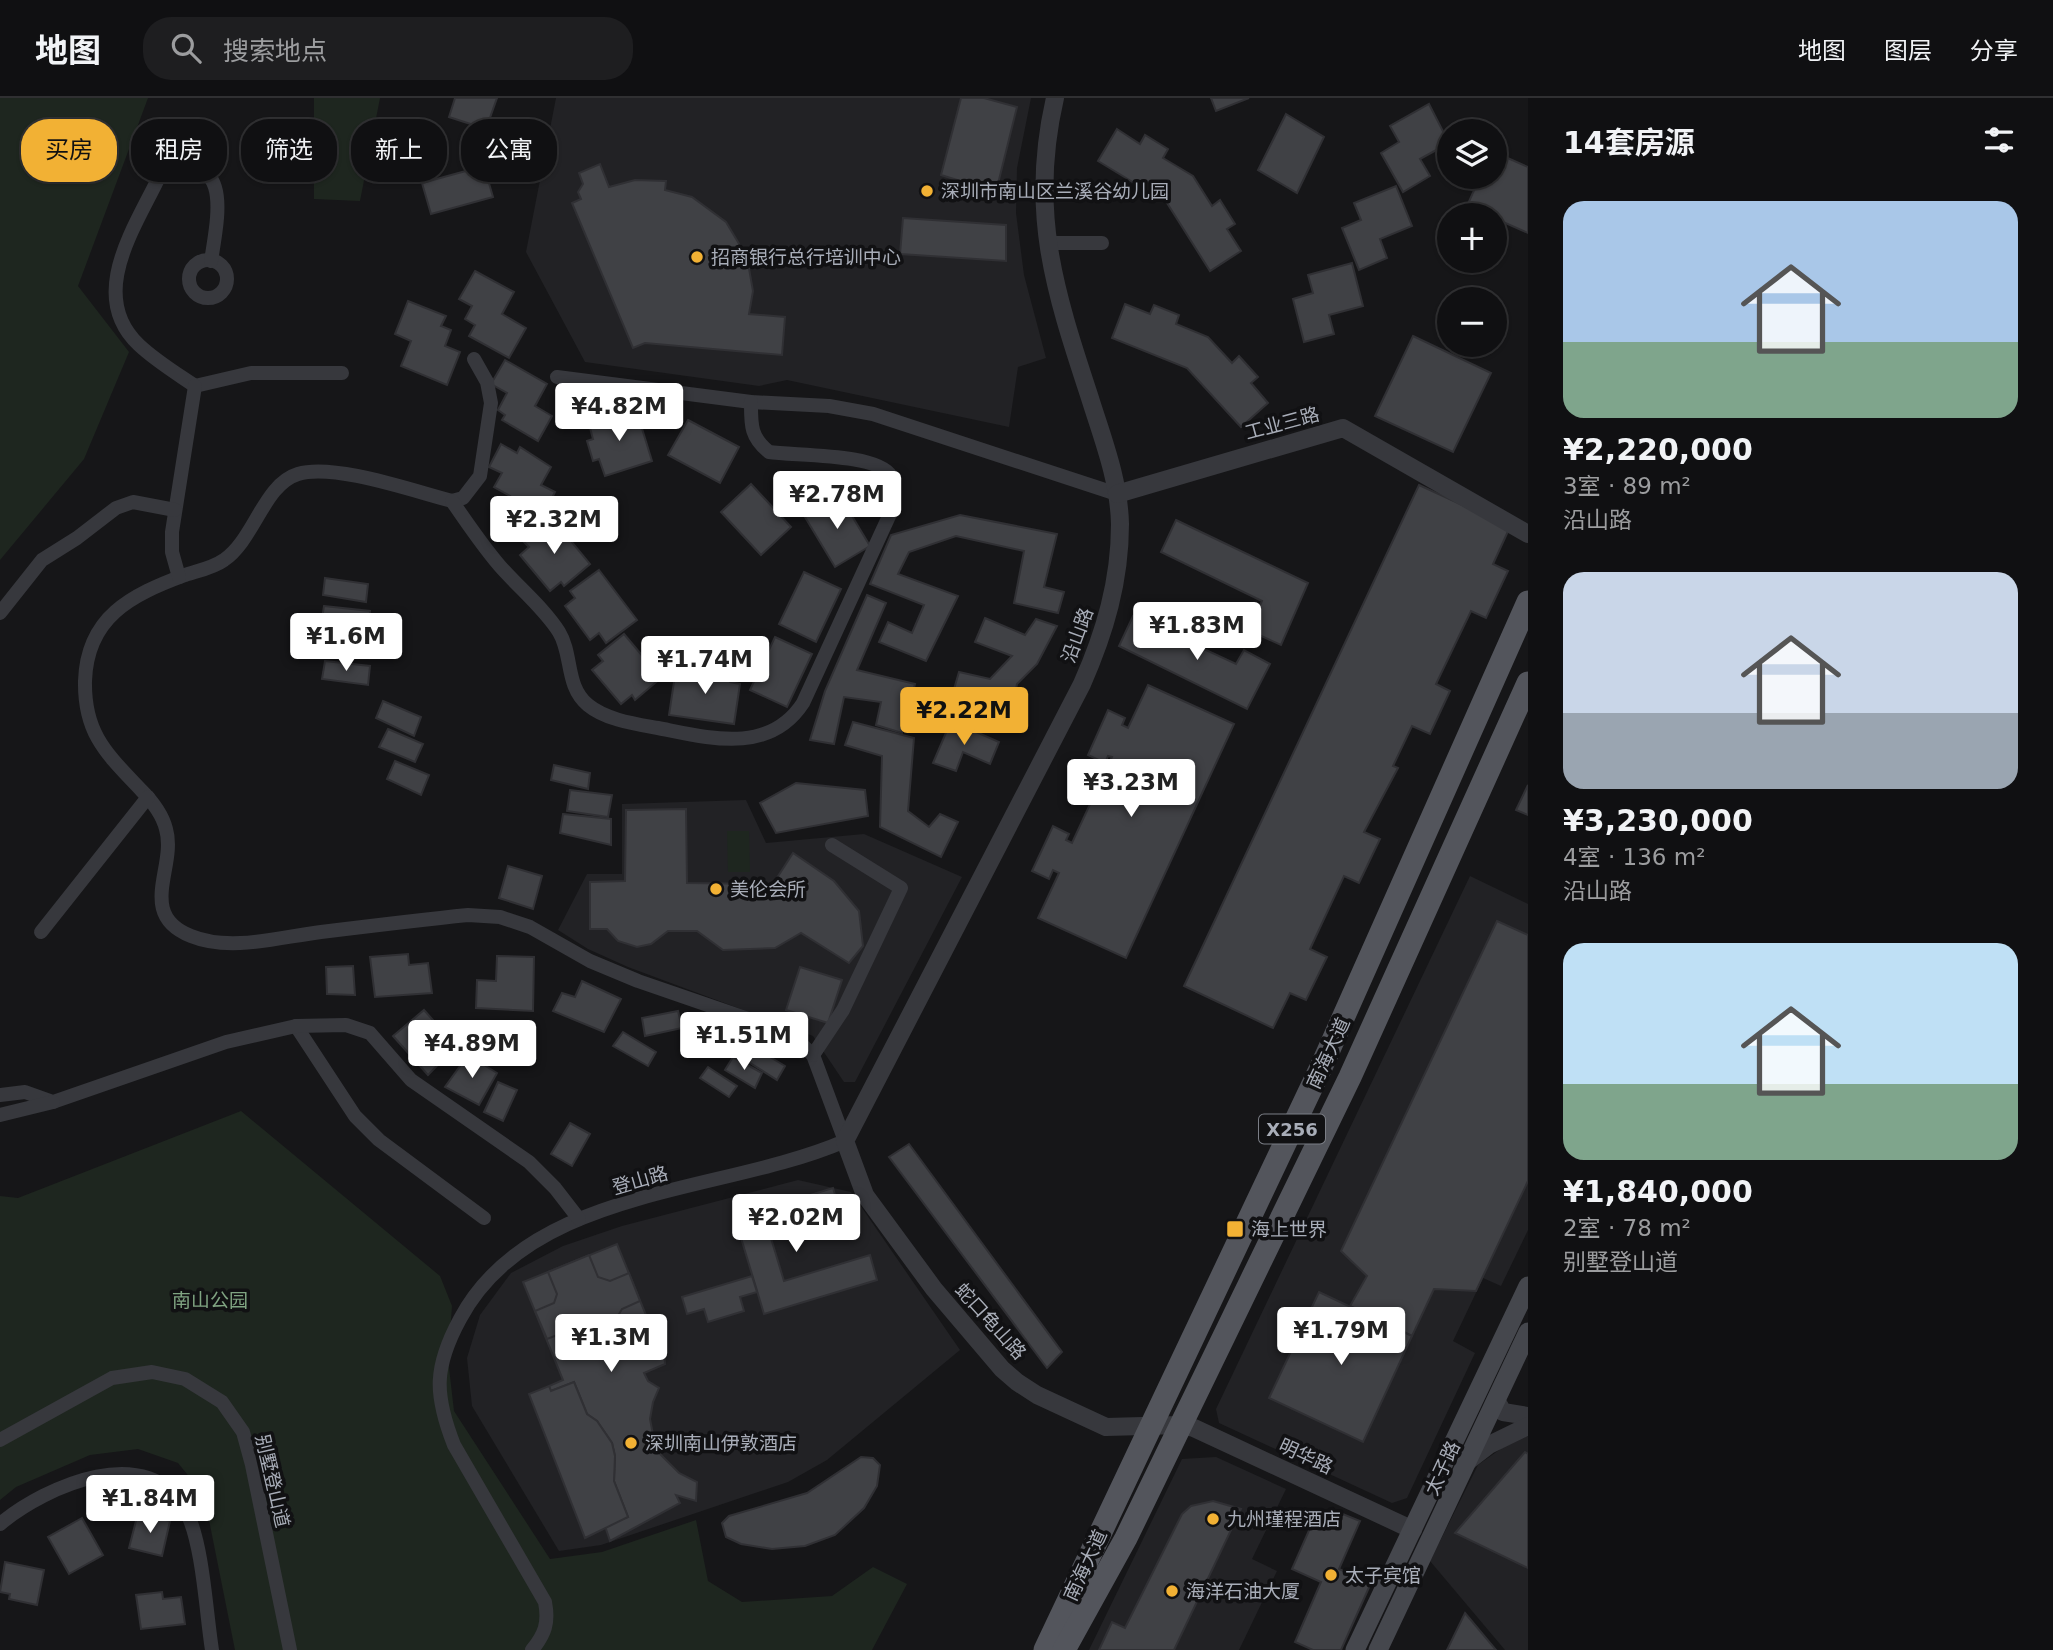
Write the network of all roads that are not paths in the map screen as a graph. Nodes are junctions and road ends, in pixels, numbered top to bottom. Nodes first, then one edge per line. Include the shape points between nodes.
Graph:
1 (1055, 98) edge
2 (1048, 243) junction
3 (1102, 243) dead end
4 (211, 261) dead end
5 (474, 359) dead end
6 (342, 373) dead end
7 (557, 377) dead end
8 (195, 386) junction
9 (751, 402) junction
10 (1117, 494) junction
11 (452, 501) junction
12 (175, 510) junction
13 (1526, 530) edge
14 (179, 577) junction
15 (1528, 602) edge
16 (0, 613) edge
17 (1528, 683) edge
18 (148, 797) junction
19 (832, 845) dead end
20 (41, 932) dead end
21 (296, 1026) junction
22 (813, 1055) junction
23 (0, 1095) edge
24 (53, 1102) junction
25 (0, 1115) edge
26 (845, 1141) junction
27 (484, 1218) dead end
28 (579, 1219) junction
29 (1528, 1286) edge
30 (1528, 1332) edge
31 (1496, 1400) junction
32 (1528, 1416) edge
33 (1180, 1425) junction
34 (1528, 1426) edge
35 (1149, 1427) junction
36 (0, 1440) edge
37 (1467, 1462) junction
38 (0, 1524) edge
39 (1413, 1530) junction
40 (212, 1650) edge
41 (290, 1650) edge
42 (532, 1650) edge
43 (1045, 1650) edge
44 (1064, 1650) edge
45 (1355, 1650) edge
46 (1378, 1650) edge

1 - 2 street, 沿山路 via 1047,134 1043,204
2 - 3 street
2 - 10 street, 沿山路 via 1055,292
4 - 8 street via 220,202 214,180 200,169 179,167 160,174 121,258 115,281 116,312 136,343
5 - 11 street via 487,382 491,402 480,476 463,498
6 - 8 street via 251,373
7 - 9 street
8 - 12 street
9 - 10 street via 793,402 873,414
9 - 11 street via 751,430 756,442 769,452 881,466 891,477 895,494 803,703 787,722 764,734 724,741 631,723 589,705 573,682 561,635 499,565
10 - 13 street, 工业三路 via 1343,429
10 - 26 street, 沿山路 via 1120,522 1115,583 1098,648
11 - 14 street via 322,469 295,474 275,489 241,546 223,562
12 - 14 street via 172,552
12 - 16 street via 133,502 116,508 42,560
14 - 18 street via 137,596 106,617 90,645 85,681 89,723 101,747
15 - 35 main road, 南海大道 / X256 via 1324,1063
17 - 33 main road, 南海大道 / X256 via 1350,1077
18 - 20 street
18 - 22 street via 163,817 167,834 161,909 187,934 213,942 249,941 468,915 500,918 530,927 590,961 638,981 789,1033
19 - 22 street via 901,888 843,1010
21 - 24 street via 226,1042
21 - 27 street via 355,1116 379,1140
21 - 28 street via 346,1025 370,1033 411,1080 529,1162
22 - 26 street
23 - 24 street via 26,1091
24 - 25 street
26 - 28 street, 登山路
26 - 35 street, 蛇口龟山路 via 865,1195 933,1289 1002,1369 1037,1395 1106,1427
28 - 42 street, 登山路 via 513,1255 487,1278 451,1334 437,1391 454,1445 545,1602 548,1619 543,1637
29 - 39 main road, 太子路
30 - 31 main road, 太子路
31 - 32 street via 1503,1412
31 - 37 main road, 太子路
33 - 35 street, 蛇口龟山路
33 - 39 street, 明华路 via 1207,1433
33 - 44 main road, 南海大道 / X256 via 1126,1538
34 - 37 street
35 - 43 main road, 南海大道 / X256
36 - 41 street, 别墅登山道 via 113,1378 152,1372 185,1379 222,1402 243,1432
37 - 46 main road, 太子路
38 - 40 street via 33,1500 81,1480 135,1476 162,1486 181,1503 192,1530
39 - 45 main road, 太子路

